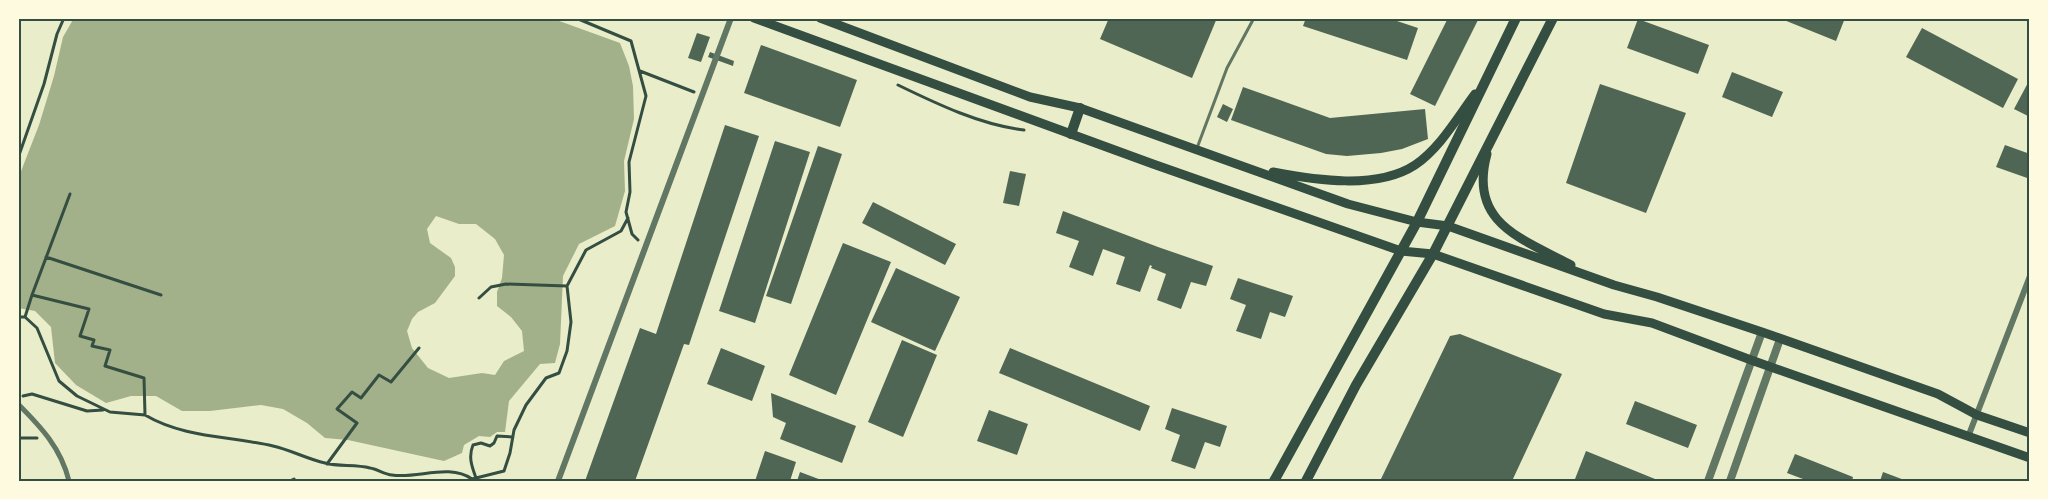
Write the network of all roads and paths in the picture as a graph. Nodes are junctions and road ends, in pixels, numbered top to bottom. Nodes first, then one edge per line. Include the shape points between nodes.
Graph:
1 (64, 18) edge
2 (576, 18) edge
3 (731, 18) edge
4 (754, 18) edge
5 (820, 18) edge
6 (1254, 18) edge
7 (1516, 18) edge
8 (1553, 18) edge
9 (640, 71) junction
10 (1486, 81) junction
11 (702, 95) junction
12 (1080, 108) junction
13 (1071, 134) junction
14 (1491, 141) junction
15 (1197, 149) junction
16 (18, 158) edge
17 (1239, 164) junction
18 (70, 194) dead end
19 (627, 218) junction
20 (1417, 222) junction
21 (1448, 226) junction
22 (645, 248) junction
23 (1401, 251) junction
24 (1433, 254) junction
25 (46, 257) junction
26 (2030, 276) edge
27 (1597, 279) junction
28 (567, 286) junction
29 (32, 295) junction
30 (162, 295) dead end
31 (478, 298) dead end
32 (18, 316) edge
33 (25, 317) junction
34 (1762, 332) junction
35 (1780, 339) junction
36 (419, 348) dead end
37 (1751, 360) junction
38 (1769, 367) junction
39 (18, 397) edge
40 (18, 404) edge
41 (104, 410) junction
42 (145, 415) junction
43 (1977, 415) junction
44 (2030, 433) edge
45 (513, 437) junction
46 (1968, 437) junction
47 (2030, 458) edge
48 (327, 464) junction
49 (476, 478) junction
50 (69, 481) edge
51 (290, 481) edge
52 (295, 481) edge
53 (558, 481) edge
54 (1274, 481) edge
55 (1306, 481) edge
56 (1708, 481) edge
57 (1730, 481) edge

1 - 16 path
2 - 9 path via 631,41
3 - 11 street
4 - 13 main road
5 - 12 main road via 1030,97
6 - 15 lane via 1227,68
7 - 10 main road
8 - 14 main road
9 - 11 path
9 - 19 path via 646,96 629,162
10 - 17 main road via 1436,146 1414,165 1387,177 1346,181
10 - 20 main road
11 - 22 street
12 - 13 main road
12 - 15 main road
13 - 23 main road
14 - 21 main road
14 - 27 main road via 1482,185 1493,215 1510,232
15 - 17 main road
17 - 20 main road via 1348,204
18 - 25 path
19 - 22 path via 632,234
19 - 28 path via 621,231 586,250
20 - 21 main road
20 - 23 main road
21 - 24 main road
21 - 27 main road
22 - 53 street
23 - 24 main road
23 - 54 main road
24 - 37 main road via 1604,314 1652,323
24 - 55 main road via 1356,385
25 - 29 path
25 - 30 path
26 - 43 street
27 - 34 main road
28 - 31 path via 506,284 491,287
28 - 45 path via 571,322 560,374 546,378 526,405
29 - 33 path
29 - 42 path via 89,309 80,336 94,340 92,346 110,350 105,366 144,378
32 - 33 path
33 - 41 path via 37,328 58,381
34 - 35 main road
34 - 37 street
35 - 38 street
35 - 43 main road via 1938,394
36 - 48 path via 391,382 379,375 361,398 352,392 337,409 357,423
37 - 38 main road
37 - 56 street
38 - 46 main road
38 - 57 street
39 - 41 path via 32,394 87,411
40 - 50 street via 48,434
41 - 42 path
42 - 48 path via 163,426 276,446
43 - 44 main road
43 - 46 street
45 - 49 path via 504,471
45 - 49 path via 497,436 490,446 472,445 470,462
46 - 47 main road
48 - 49 path via 370,468 390,475 440,472
51 - 52 path

